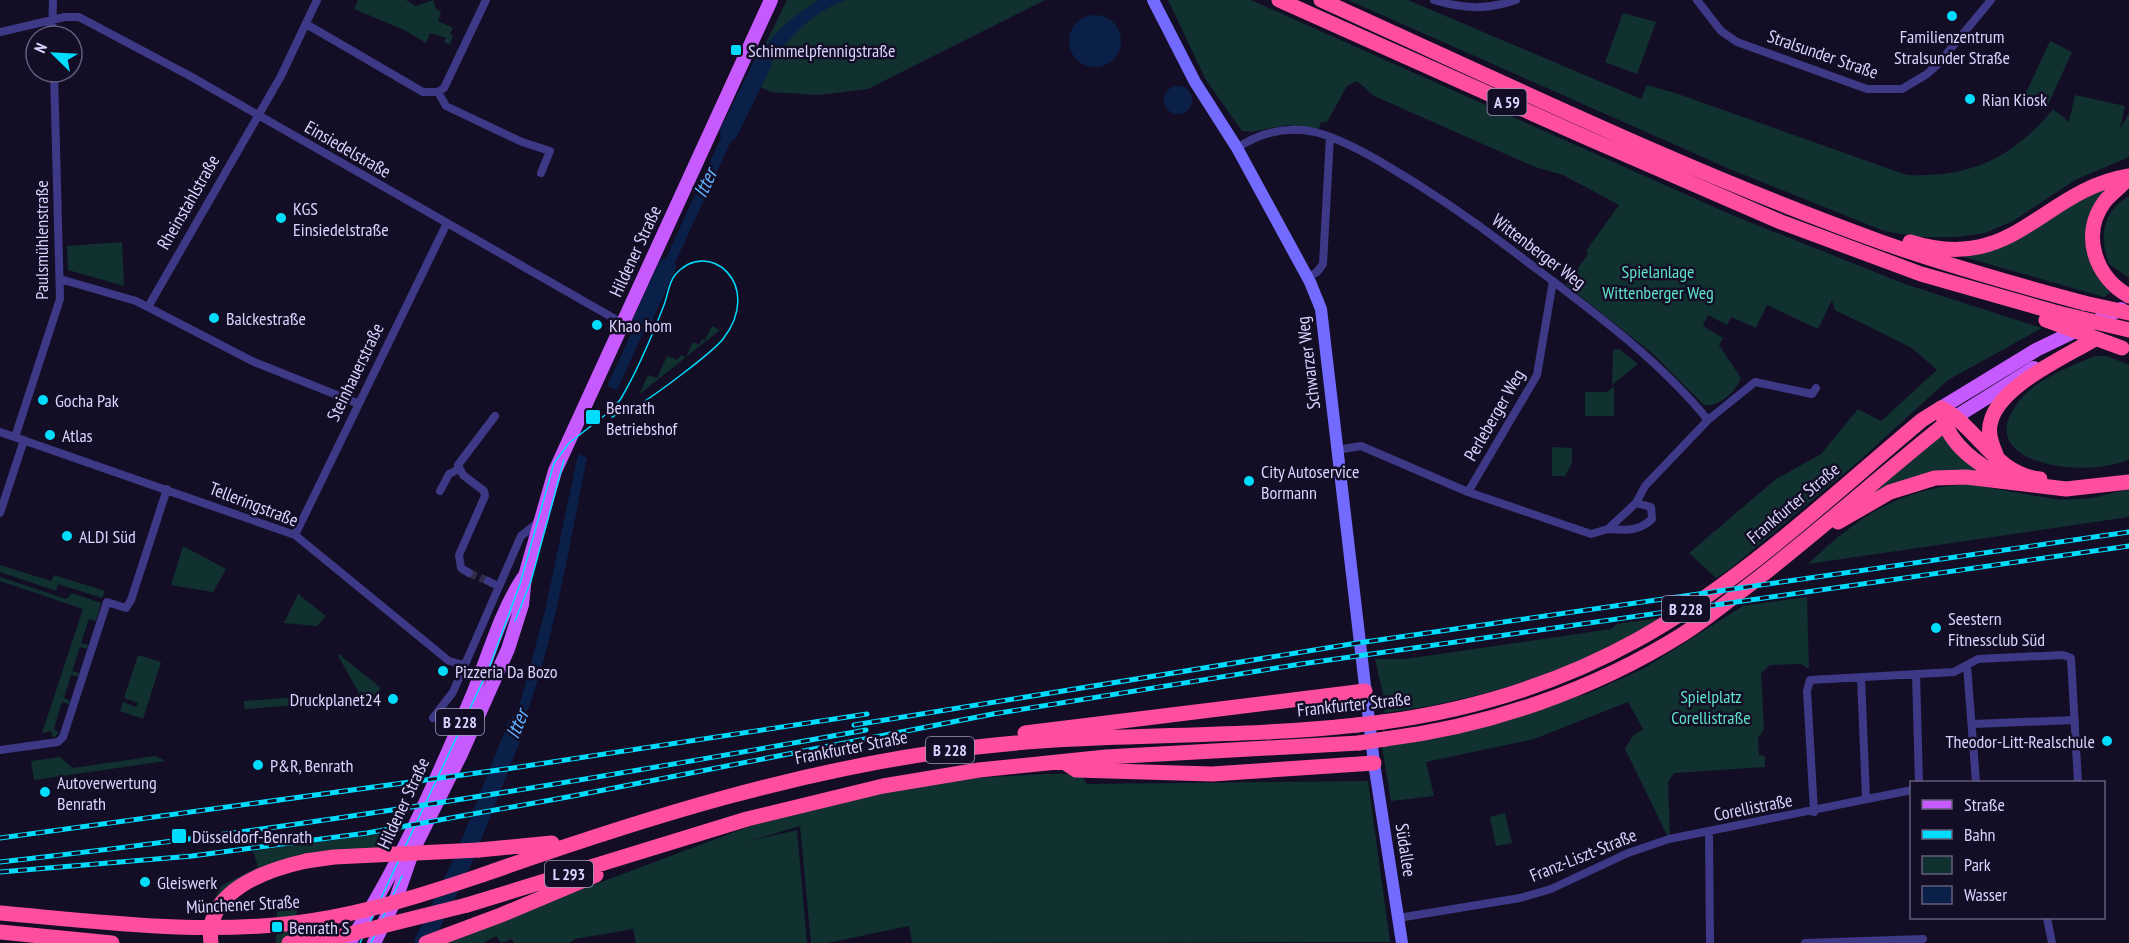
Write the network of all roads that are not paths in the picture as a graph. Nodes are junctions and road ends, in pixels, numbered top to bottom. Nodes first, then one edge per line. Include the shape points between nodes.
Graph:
1 (53, 0) edge
2 (317, 0) edge
3 (486, 0) edge
4 (1153, 0) edge
5 (1279, 0) edge
6 (1321, 0) edge
7 (1434, 0) edge
8 (1516, 0) edge
9 (1697, 0) edge
10 (1991, 0) edge
11 (766, 2) edge
12 (53, 20) junction
13 (53, 24) edge
14 (306, 24) junction
15 (0, 32) edge
16 (54, 84) edge
17 (438, 92) junction
18 (257, 115) junction
19 (1330, 137) junction
20 (1237, 148) junction
21 (541, 173) dead end
22 (2129, 177) edge
23 (1827, 222) junction
24 (446, 225) junction
25 (1307, 278) junction
26 (60, 279) junction
27 (1553, 281) junction
28 (2124, 293) edge
29 (148, 307) junction
30 (2129, 307) edge
31 (2122, 312) edge
32 (2052, 317) junction
33 (622, 323) junction
34 (2129, 330) edge
35 (2092, 340) junction
36 (2125, 350) edge
37 (1816, 388) dead end
38 (357, 403) junction
39 (1941, 408) junction
40 (495, 416) dead end
41 (1708, 420) junction
42 (1951, 420) junction
43 (0, 432) edge
44 (20, 438) junction
45 (1336, 450) junction
46 (1998, 460) junction
47 (459, 469) junction
48 (2129, 472) edge
49 (2007, 481) junction
50 (2129, 482) edge
51 (166, 489) junction
52 (440, 491) dead end
53 (1468, 492) junction
54 (1636, 503) junction
55 (0, 513) edge
56 (540, 521) junction
57 (1608, 530) junction
58 (295, 535) junction
59 (1795, 550) junction
60 (469, 573) dead end
61 (525, 576) junction
62 (488, 581) tunnel mouth
63 (498, 586) junction
64 (464, 665) junction
65 (1967, 666) junction
66 (1916, 674) junction
67 (1861, 677) junction
68 (1365, 691) junction
69 (433, 718) dead end
70 (2076, 720) junction
71 (1973, 724) junction
72 (1003, 744) junction
73 (0, 750) edge
74 (1065, 762) junction
75 (1374, 763) junction
76 (1919, 781) edge
77 (1976, 781) edge
78 (2078, 781) edge
79 (1910, 790) edge
80 (1866, 798) junction
81 (1814, 812) junction
82 (1709, 832) junction
83 (670, 843) junction
84 (566, 845) junction
85 (482, 875) joint
86 (0, 913) edge
87 (1398, 918) junction
88 (2048, 919) edge
89 (0, 932) edge
90 (1923, 939) dead end
91 (112, 943) edge
92 (211, 943) edge
93 (289, 943) edge
94 (349, 943) edge
95 (374, 943) edge
96 (426, 943) edge
97 (1402, 943) edge
98 (1710, 943) edge
99 (1805, 943) edge
100 (2052, 943) edge

1 - 12 street
2 - 14 street
3 - 17 street via 444,88
4 - 20 main road, Schwarzer Weg via 1185,63
5 - 32 highway, A 59 via 1745,207 1977,292 1989,303
6 - 23 highway, A 59
7 - 8 street via 1483,8
9 - 10 street, Stralsunder Straße via 1721,31 1737,42 1878,91 1902,89 1927,74
11 - 33 main road, Hildener Straße / B 228
12 - 13 street
12 - 15 street, Einsiedelstraße
12 - 18 street, Einsiedelstraße via 79,17
14 - 17 street via 423,92
14 - 18 street
16 - 26 street, Paulsmühlenstraße
17 - 21 street via 446,106 550,151
18 - 24 street, Einsiedelstraße
18 - 29 street, Rheinstahlstraße
19 - 20 street, Wittenberger Weg via 1293,129 1269,132
19 - 25 street via 1323,264
19 - 27 street, Wittenberger Weg via 1420,184
20 - 25 main road, Schwarzer Weg
22 - 23 highway via 2109,179 2091,187 2003,239 1971,249 1947,251 1925,246 1845,218
22 - 28 highway via 2105,201 2092,235 2098,266
23 - 31 highway, A 59, bridge via 1972,272
24 - 33 street, Einsiedelstraße
24 - 38 street, Steinhauerstraße
25 - 45 main road, Schwarzer Weg via 1321,309
26 - 29 street
26 - 44 street, Paulsmühlenstraße via 60,299
27 - 41 street, Wittenberger Weg via 1672,379
27 - 53 street, Perleberger Weg via 1538,375
29 - 38 street via 255,362
30 - 31 main road, Frankfurter Straße
31 - 39 main road, Frankfurter Straße / B 228 via 2036,350
32 - 34 highway, bridge
32 - 36 highway, bridge
33 - 56 main road, Hildener Straße / B 228 via 555,471
34 - 35 main road, Frankfurter Straße / B 228
35 - 42 main road, Frankfurter Straße / B 228 via 2006,383
35 - 46 highway via 2018,385 1998,403 1990,422 1990,439
37 - 41 street via 1812,394 1755,382
38 - 58 street, Steinhauerstraße
39 - 42 highway
39 - 72 highway, Frankfurter Straße / B 228, bridge via 1757,558 1675,617 1590,663 1511,693 1451,711 1357,725
40 - 47 street via 459,462
41 - 54 street via 1645,486
42 - 46 highway
42 - 49 highway via 1960,447
42 - 59 highway, Frankfurter Straße / B 228
43 - 44 street, Telleringstraße
44 - 51 street, Telleringstraße
44 - 55 street, Paulsmühlenstraße
45 - 53 street via 1361,447
45 - 68 main road, Schwarzer Weg
46 - 48 highway via 2009,469 2034,478 2065,482
47 - 52 street via 450,474
47 - 60 street via 485,496 459,555 461,568
49 - 50 highway via 2066,489
49 - 59 highway via 1935,478 1890,492
51 - 58 street, Telleringstraße
51 - 73 street via 131,600 126,608 107,602 67,727 58,742
53 - 57 street via 1591,534
54 - 57 street
54 - 57 street via 1651,507 1652,519 1634,530
56 - 61 main road, Hildener Straße / B 228
56 - 63 street, Hildener Straße via 521,536
58 - 64 street, Telleringstraße via 449,661
59 - 74 highway, Frankfurter Straße / B 228, bridge via 1683,634 1597,681 1478,721 1359,742
61 - 94 main road, Hildener Straße / B 228 via 507,604 472,695 407,839
61 - 95 main road, Hildener Straße / B 228 via 522,605 508,649 413,850 398,896
62 - 63 street
63 - 64 street, Hildener Straße
64 - 69 street, Hildener Straße via 453,692
65 - 66 street via 1954,672
65 - 70 street via 1978,659 2069,657 2073,662
65 - 71 street
66 - 67 street
66 - 76 street
67 - 80 street
67 - 81 street via 1808,682
68 - 72 highway via 1022,734
68 - 75 main road, Schwarzer Weg
70 - 71 street
70 - 78 street
71 - 77 street
72 - 84 highway, Frankfurter Straße / B 228 via 876,760 790,779 683,807
74 - 75 highway via 1076,770 1212,774
74 - 83 highway, Frankfurter Straße / B 228 via 979,770 883,786 810,802
75 - 87 main road, Südallee
79 - 80 street, Corellistraße
80 - 81 street, Corellistraße
81 - 82 street, Corellistraße
82 - 87 street, Franz-Liszt-Straße via 1636,850 1541,892
82 - 98 street, Corellistraße
83 - 93 highway, L 293, bridge via 468,905 342,936
83 - 96 highway, B 228 via 646,858
84 - 85 highway, Frankfurter Straße / L 293
84 - 92 highway, bridge via 555,842 306,861 266,873 236,889 218,910
85 - 86 highway, Münchener Straße / L 293, bridge via 358,912 277,924 172,927
87 - 97 main road, Südallee
88 - 100 street
89 - 91 highway
90 - 99 street

